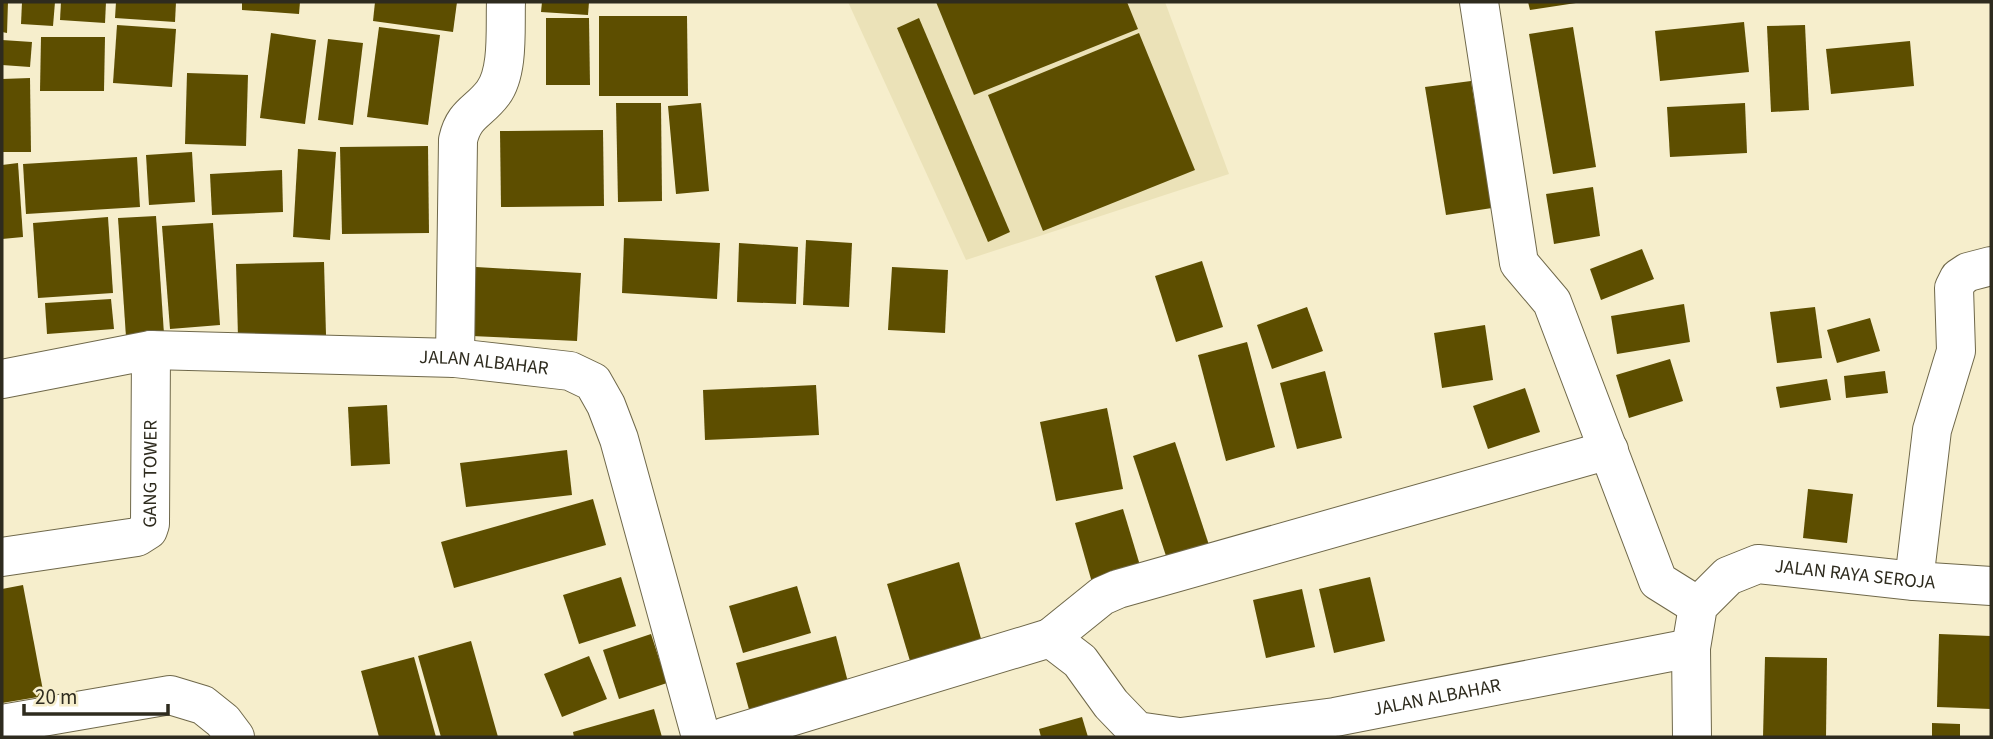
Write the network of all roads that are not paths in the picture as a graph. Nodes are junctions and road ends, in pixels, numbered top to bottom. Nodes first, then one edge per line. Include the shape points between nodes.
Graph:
1 (506, 2) edge
2 (1479, 2) edge
3 (1991, 266) edge
4 (151, 350) junction
5 (454, 358) junction
6 (6, 370) edge
7 (1609, 450) junction
8 (2, 557) edge
9 (1914, 581) junction
10 (1991, 586) edge
11 (1698, 606) junction
12 (1050, 638) junction
13 (1691, 648) junction
14 (2, 724) edge
15 (1336, 727) edge
16 (235, 737) edge
17 (701, 737) edge
18 (724, 737) edge
19 (1180, 737) edge
20 (1692, 737) edge

1 - 5 street via 503,75 493,93 468,116 458,140
2 - 7 street via 1519,263 1552,302
3 - 9 street via 1968,272 1954,288 1956,351 1933,430
4 - 5 street, JALAN ALBAHAR
4 - 6 street, JALAN ALBAHAR
4 - 8 street, GANG TOWER via 148,530 137,537
5 - 17 street, JALAN ALBAHAR via 570,371 593,382 619,439
7 - 11 street via 1658,581
7 - 12 street via 1118,589 1102,596
9 - 10 street, JALAN RAYA SEROJA
9 - 11 street, JALAN RAYA SEROJA via 1758,564 1728,576
11 - 13 street
12 - 18 street
12 - 19 street, JALAN ALBAHAR via 1080,661 1137,731
13 - 15 street, JALAN ALBAHAR
13 - 20 street
14 - 16 street via 170,695 203,705
15 - 19 street, JALAN ALBAHAR

